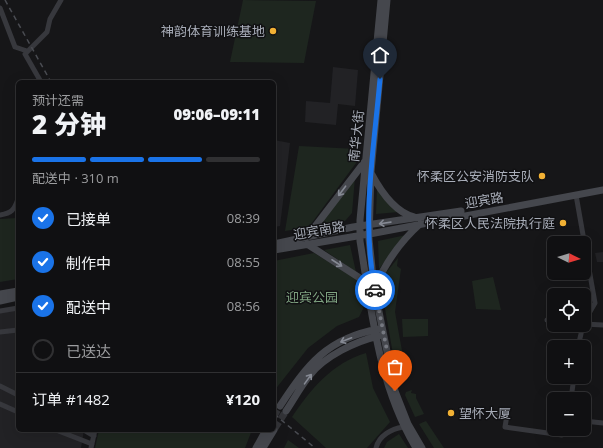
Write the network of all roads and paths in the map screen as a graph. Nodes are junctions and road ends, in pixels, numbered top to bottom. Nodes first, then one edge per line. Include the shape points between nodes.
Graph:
1 (60, 0) edge
2 (381, 0) edge
3 (387, 0) edge
4 (0, 8) edge
5 (28, 51) junction
6 (40, 80) edge
7 (366, 160) junction
8 (371, 172) junction
9 (603, 186) edge
10 (603, 190) edge
11 (576, 195) junction
12 (16, 206) edge
13 (0, 215) edge
14 (420, 221) junction
15 (368, 225) junction
16 (360, 226) junction
17 (368, 234) junction
18 (360, 235) junction
19 (307, 240) junction
20 (276, 244) edge
21 (276, 249) edge
22 (366, 282) junction
23 (374, 287) junction
24 (16, 291) edge
25 (0, 294) edge
26 (16, 297) edge
27 (0, 300) edge
28 (16, 308) edge
29 (0, 311) edge
30 (591, 311) edge
31 (591, 324) edge
32 (603, 325) edge
33 (16, 330) edge
34 (381, 331) junction
35 (0, 332) edge
36 (376, 337) junction
37 (0, 386) edge
38 (16, 394) edge
39 (0, 404) edge
40 (16, 411) edge
41 (495, 413) dead end
42 (591, 422) edge
43 (603, 423) edge
44 (404, 427) junction
45 (67, 432) edge
46 (265, 432) edge
47 (272, 432) edge
48 (94, 433) edge
49 (547, 433) edge
50 (92, 446) edge
51 (256, 448) edge
52 (263, 448) edge
53 (376, 448) edge
54 (416, 448) edge
55 (422, 448) edge

1 - 5 street via 50,19 47,32
2 - 7 main road, 南华大街
3 - 8 main road, 南华大街
4 - 5 street via 15,48
5 - 6 street via 25,54
7 - 16 main road, 南华大街
7 -> 19 main road
8 - 14 main road via 379,189 404,214
8 - 15 main road, 南华大街
9 - 14 main road, 迎宾路
10 - 11 main road, 迎宾路
11 - 14 main road, 迎宾路
11 - 30 street via 595,303
12 - 13 street via 10,214
14 -> 15 main road, 迎宾路
14 - 17 main road, 迎宾路
14 - 23 main road via 382,270
15 - 16 main road, 迎宾南路
15 - 17 main road, 南华大街
16 - 18 main road, 南华大街
16 - 19 main road, 迎宾南路
17 - 18 main road, 迎宾南路
17 - 23 main road, 南华大街
18 - 19 main road, 迎宾南路
18 - 22 main road, 南华大街
19 - 20 main road, 迎宾南路
19 - 21 main road, 迎宾南路
19 -> 22 main road
22 - 34 main road, 南华大街
23 - 34 main road, 南华大街
24 - 25 main road
26 - 27 main road
28 - 29 street
31 - 32 street
33 - 35 street
34 - 36 main road
34 -> 36 main road via 338,343 318,356 302,373 283,409 311,374 348,347
34 - 55 main road via 395,391 408,424
36 - 44 main road via 390,395
37 - 38 street
39 - 40 street
41 - 49 street via 506,415 505,427
42 - 43 street
44 - 53 street via 392,430
44 - 54 main road
45 - 50 street
46 - 51 main road
47 - 52 main road
48 - 50 street

